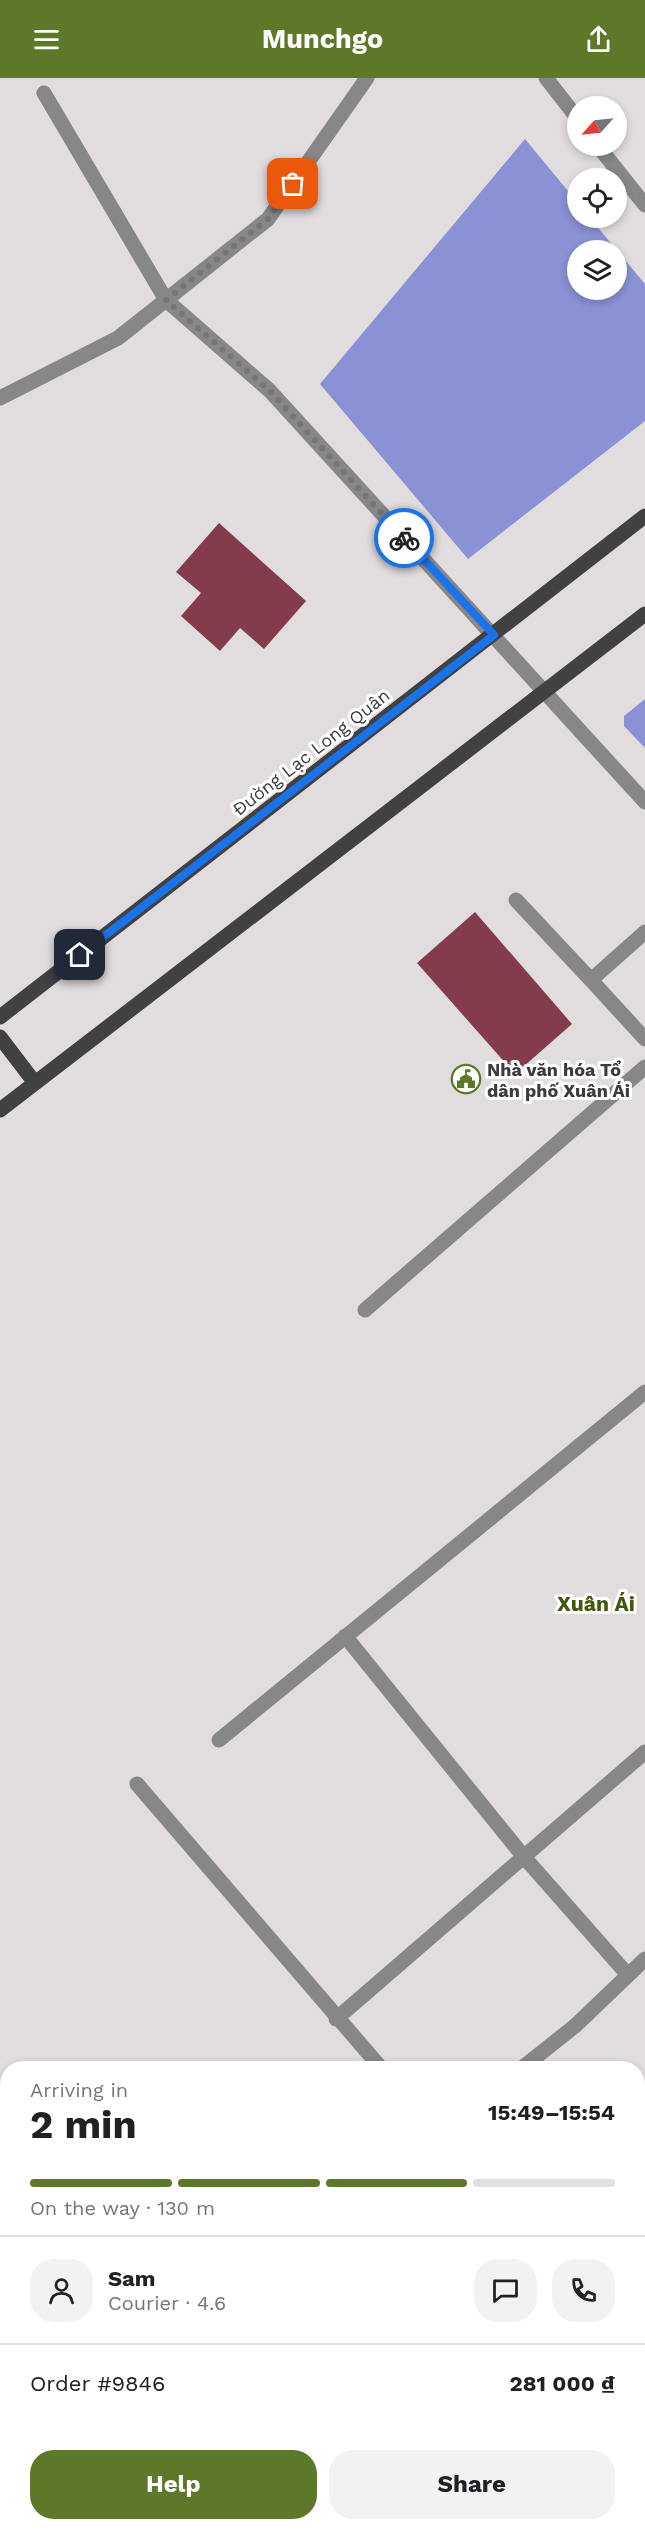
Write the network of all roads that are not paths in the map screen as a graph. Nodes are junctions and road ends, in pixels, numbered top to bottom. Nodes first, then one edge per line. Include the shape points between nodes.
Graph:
1 (367, 78) edge
2 (546, 78) edge
3 (44, 93) dead end
4 (567, 105) edge
5 (606, 156) edge
6 (645, 205) edge
7 (166, 300) junction
8 (0, 398) edge
9 (645, 516) edge
10 (645, 614) edge
11 (494, 635) junction
12 (545, 690) junction
13 (645, 802) edge
14 (516, 900) dead end
15 (645, 932) edge
16 (591, 980) junction
17 (0, 1017) edge
18 (0, 1037) edge
19 (645, 1039) edge
20 (645, 1067) edge
21 (35, 1083) junction
22 (0, 1110) edge
23 (365, 1310) dead end
24 (643, 1397) edge
25 (345, 1636) junction
26 (219, 1740) dead end
27 (645, 1752) edge
28 (137, 1784) dead end
29 (524, 1857) junction
30 (645, 1959) edge
31 (628, 1975) junction
32 (336, 2019) junction
33 (375, 2061) edge
34 (531, 2061) edge

1 - 7 street via 268,219
2 - 4 street
3 - 7 street
5 - 6 street
7 - 8 street via 118,338
7 - 11 street via 270,391
9 - 11 main road, Đường Lạc Long Quân
10 - 12 main road
11 - 12 street
11 - 17 main road, Đường Lạc Long Quân
12 - 13 street
12 - 21 main road
14 - 16 street
15 - 16 street
16 - 19 street
18 - 21 main road
20 - 23 street
21 - 22 main road
24 - 25 street
25 - 26 street
25 - 29 street
27 - 29 street
28 - 32 street
29 - 31 street
29 - 32 street
30 - 31 street
31 - 34 street via 575,2026
32 - 33 street

